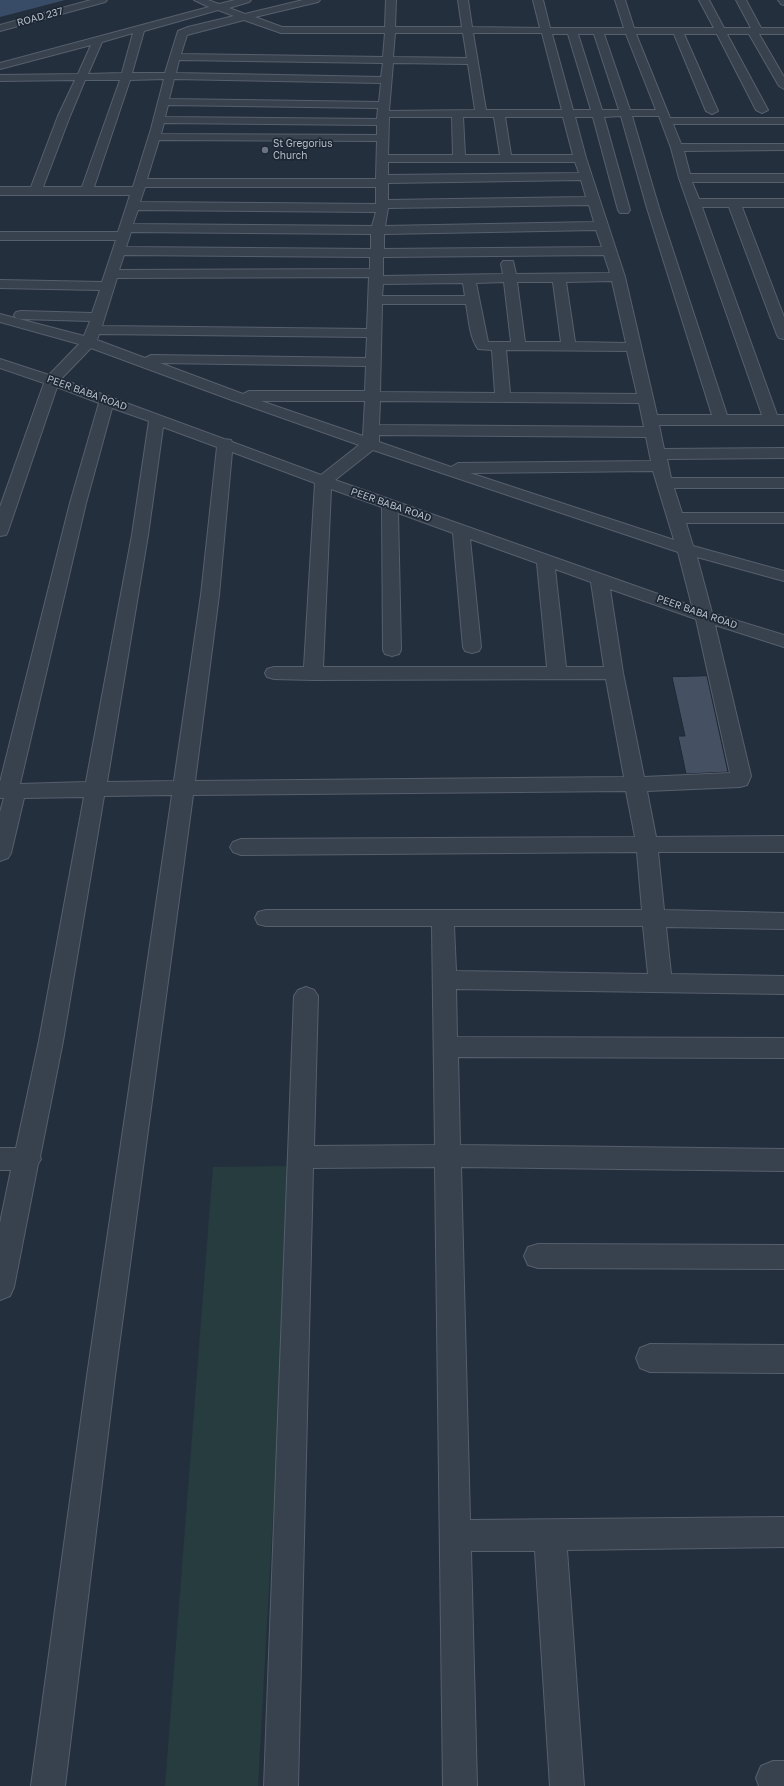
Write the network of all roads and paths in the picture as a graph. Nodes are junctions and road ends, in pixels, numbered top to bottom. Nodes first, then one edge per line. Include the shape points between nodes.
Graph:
1 (102, 0) edge
2 (199, 0) edge
3 (246, 0) edge
4 (315, 0) edge
5 (390, 0) edge
6 (463, 0) edge
7 (538, 0) edge
8 (620, 0) edge
9 (704, 0) edge
10 (741, 0) edge
11 (219, 7) junction
12 (244, 17) junction
13 (292, 20) dead end
14 (270, 27) junction
15 (0, 28) edge
16 (139, 29) junction
17 (630, 30) junction
18 (390, 31) junction
19 (469, 31) junction
20 (546, 31) junction
21 (572, 31) junction
22 (598, 31) junction
23 (678, 31) junction
24 (721, 31) junction
25 (755, 31) junction
26 (784, 31) edge
27 (98, 40) junction
28 (456, 46) dead end
29 (471, 46) junction
30 (389, 50) junction
31 (175, 58) junction
32 (473, 61) junction
33 (5, 65) edge
34 (170, 76) junction
35 (126, 77) junction
36 (0, 78) edge
37 (80, 78) junction
38 (784, 86) edge
39 (168, 94) junction
40 (384, 101) junction
41 (762, 110) dead end
42 (712, 111) dead end
43 (457, 114) junction
44 (481, 114) junction
45 (499, 114) junction
46 (567, 114) junction
47 (598, 114) junction
48 (626, 114) junction
49 (664, 117) junction
50 (159, 120) junction
51 (784, 121) edge
52 (154, 137) junction
53 (383, 138) junction
54 (784, 147) edge
55 (677, 148) junction
56 (459, 158) junction
57 (506, 158) junction
58 (580, 158) junction
59 (145, 167) junction
60 (161, 168) dead end
61 (381, 172) junction
62 (586, 176) junction
63 (685, 178) junction
64 (784, 178) edge
65 (139, 187) junction
66 (0, 191) edge
67 (36, 191) junction
68 (87, 191) junction
69 (594, 201) junction
70 (694, 203) junction
71 (734, 203) junction
72 (784, 203) edge
73 (133, 206) junction
74 (382, 206) junction
75 (624, 210) dead end
76 (602, 226) junction
77 (500, 228) junction
78 (378, 230) junction
79 (125, 232) junction
80 (0, 236) edge
81 (120, 251) junction
82 (610, 251) junction
83 (506, 252) junction
84 (377, 253) junction
85 (376, 277) junction
86 (618, 277) junction
87 (510, 278) junction
88 (559, 278) junction
89 (469, 279) junction
90 (110, 280) junction
91 (0, 284) edge
92 (375, 300) junction
93 (473, 300) junction
94 (0, 314) edge
95 (0, 318) edge
96 (94, 330) junction
97 (374, 333) junction
98 (784, 335) edge
99 (499, 347) junction
100 (519, 347) junction
101 (569, 347) junction
102 (634, 347) junction
103 (134, 358) junction
104 (373, 362) junction
105 (0, 363) edge
106 (52, 380) junction
107 (234, 396) junction
108 (373, 396) junction
109 (503, 397) junction
110 (645, 399) junction
111 (107, 400) junction
112 (157, 418) junction
113 (721, 420) junction
114 (778, 420) edge
115 (651, 426) junction
116 (371, 437) junction
117 (225, 443) junction
118 (784, 453) edge
119 (659, 460) junction
120 (439, 468) junction
121 (323, 481) junction
122 (664, 483) junction
123 (784, 483) edge
124 (390, 504) junction
125 (675, 518) junction
126 (784, 518) edge
127 (461, 529) junction
128 (0, 531) edge
129 (686, 549) junction
130 (545, 559) junction
131 (784, 576) edge
132 (599, 578) junction
133 (704, 616) junction
134 (784, 641) edge
135 (472, 647) dead end
136 (392, 650) dead end
137 (274, 673) dead end
138 (557, 673) junction
139 (614, 673) junction
140 (313, 674) junction
141 (636, 784) junction
142 (184, 788) junction
143 (95, 789) junction
144 (8, 791) edge
145 (784, 844) edge
146 (647, 845) junction
147 (241, 847) dead end
148 (0, 853) edge
149 (266, 918) dead end
150 (443, 918) junction
151 (653, 918) junction
152 (784, 921) edge
153 (444, 980) junction
154 (660, 983) junction
155 (784, 985) edge
156 (306, 996) dead end
157 (446, 1047) junction
158 (784, 1048) edge
159 (448, 1156) junction
160 (300, 1157) junction
161 (0, 1159) edge
162 (28, 1159) junction
163 (784, 1160) edge
164 (538, 1256) dead end
165 (784, 1257) edge
166 (0, 1287) edge
167 (650, 1358) dead end
168 (784, 1359) edge
169 (784, 1532) edge
170 (550, 1535) junction
171 (455, 1536) junction
172 (48, 1786) edge
173 (281, 1786) edge
174 (460, 1786) edge
175 (567, 1786) edge

1 - 15 street, ROAD 237
2 - 11 street
3 - 11 street
4 - 12 street
5 - 18 street
6 - 19 street
7 - 20 street
8 - 17 street
9 - 24 street
10 - 25 street
11 - 12 street
11 - 16 street
12 - 14 street
12 - 31 street via 184,31 182,44
13 - 14 street
14 - 18 street via 286,30
16 - 27 street
16 - 35 street
17 - 22 street
17 - 23 street
17 - 49 street
18 - 19 street
18 - 30 street
19 - 20 street
19 - 29 street
20 - 21 street
20 - 46 street
21 - 22 street
21 - 47 street
22 - 48 street
23 - 24 street
23 - 42 street
24 - 25 street
24 - 41 street
25 - 26 street
25 - 38 street
27 - 33 street
27 - 37 street
28 - 29 street
29 - 32 street
30 - 31 street
30 - 32 street
30 - 40 street
31 - 34 street
32 - 44 street
33 - 36 street
34 - 35 street
34 - 39 street
34 - 40 street
35 - 37 street
35 - 68 street
36 - 37 street
37 - 67 street
39 - 40 street
39 - 50 street
40 - 43 street
40 - 50 street
40 - 53 street
43 - 44 street
43 - 56 street
44 - 45 street
45 - 46 street
45 - 57 street
46 - 47 street
46 - 58 street
47 - 48 street
47 - 75 street
48 - 49 street
48 - 113 street via 653,208
49 - 51 street
49 - 55 street
50 - 52 street
52 - 53 street
52 - 59 street
53 - 61 street
54 - 55 street
55 - 63 street
56 - 57 street
56 - 61 street
57 - 58 street
58 - 62 street
59 - 60 street
59 - 65 street
61 - 62 street
61 - 65 street
61 - 74 street
62 - 69 street
63 - 64 street
63 - 70 street
65 - 68 street
65 - 73 street
66 - 67 street
67 - 68 street
69 - 74 street
69 - 76 street
70 - 71 street
70 - 114 street
71 - 72 street
71 - 98 street
73 - 74 street
73 - 79 street
74 - 78 street
76 - 77 street
76 - 82 street
77 - 78 street
77 - 83 street
78 - 79 street
78 - 84 street
79 - 80 street
79 - 81 street
81 - 84 street
81 - 90 street
82 - 83 street
82 - 86 street
83 - 84 street
83 - 87 street
84 - 85 street
85 - 89 street
85 - 90 street
85 - 92 street
86 - 88 street
86 - 102 street
87 - 88 street
87 - 89 street
87 - 100 street
88 - 101 street
89 - 93 street
90 - 91 street
90 - 96 street
92 - 93 street
92 - 97 street
93 - 99 street via 481,344
94 - 96 street
95 - 96 street
96 - 97 street
96 - 103 street
96 - 106 street
97 - 104 street
99 - 100 street
99 - 109 street
100 - 101 street
101 - 102 street
102 - 110 street
103 - 104 street
103 - 107 street
104 - 108 street
105 - 106 street, PEER BABA ROAD
106 - 111 street, PEER BABA ROAD
106 - 128 street
107 - 108 street
107 - 116 street
108 - 109 street
108 - 116 street
109 - 110 street
110 - 115 street
111 - 112 street, PEER BABA ROAD
111 - 144 street via 78,503
112 - 117 street, PEER BABA ROAD
112 - 143 street via 140,535
113 - 114 street
113 - 115 street
115 - 116 street
115 - 119 street
116 - 120 street
116 - 121 street
117 - 121 street, PEER BABA ROAD
117 - 142 street via 210,595
118 - 119 street
119 - 120 street
119 - 122 street
120 - 129 street
121 - 124 street, PEER BABA ROAD
121 - 140 street
122 - 123 street
122 - 125 street
124 - 127 street, PEER BABA ROAD
124 - 136 street
125 - 126 street
125 - 129 street
127 - 130 street, PEER BABA ROAD
127 - 135 street
129 - 131 street
129 - 133 street
130 - 132 street, PEER BABA ROAD
130 - 138 street
132 - 133 street, PEER BABA ROAD
132 - 139 street
133 - 134 street, PEER BABA ROAD
133 - 141 street via 742,776 740,780
137 - 140 street
138 - 139 street
138 - 140 street
139 - 141 street
141 - 142 street
141 - 146 street
142 - 143 street
142 - 172 street via 100,1376
143 - 144 street
143 - 162 street
144 - 148 street
145 - 146 street
146 - 147 street
146 - 151 street
149 - 150 street
150 - 151 street
150 - 153 street
151 - 152 street
151 - 154 street
153 - 154 street
153 - 157 street
154 - 155 street
156 - 160 street
157 - 158 street
157 - 159 street
159 - 160 street
159 - 163 street
159 - 171 street
160 - 173 street via 294,1424
161 - 162 street
162 - 166 street
164 - 165 street
167 - 168 street
169 - 170 street
170 - 171 street
170 - 175 street
171 - 174 street

